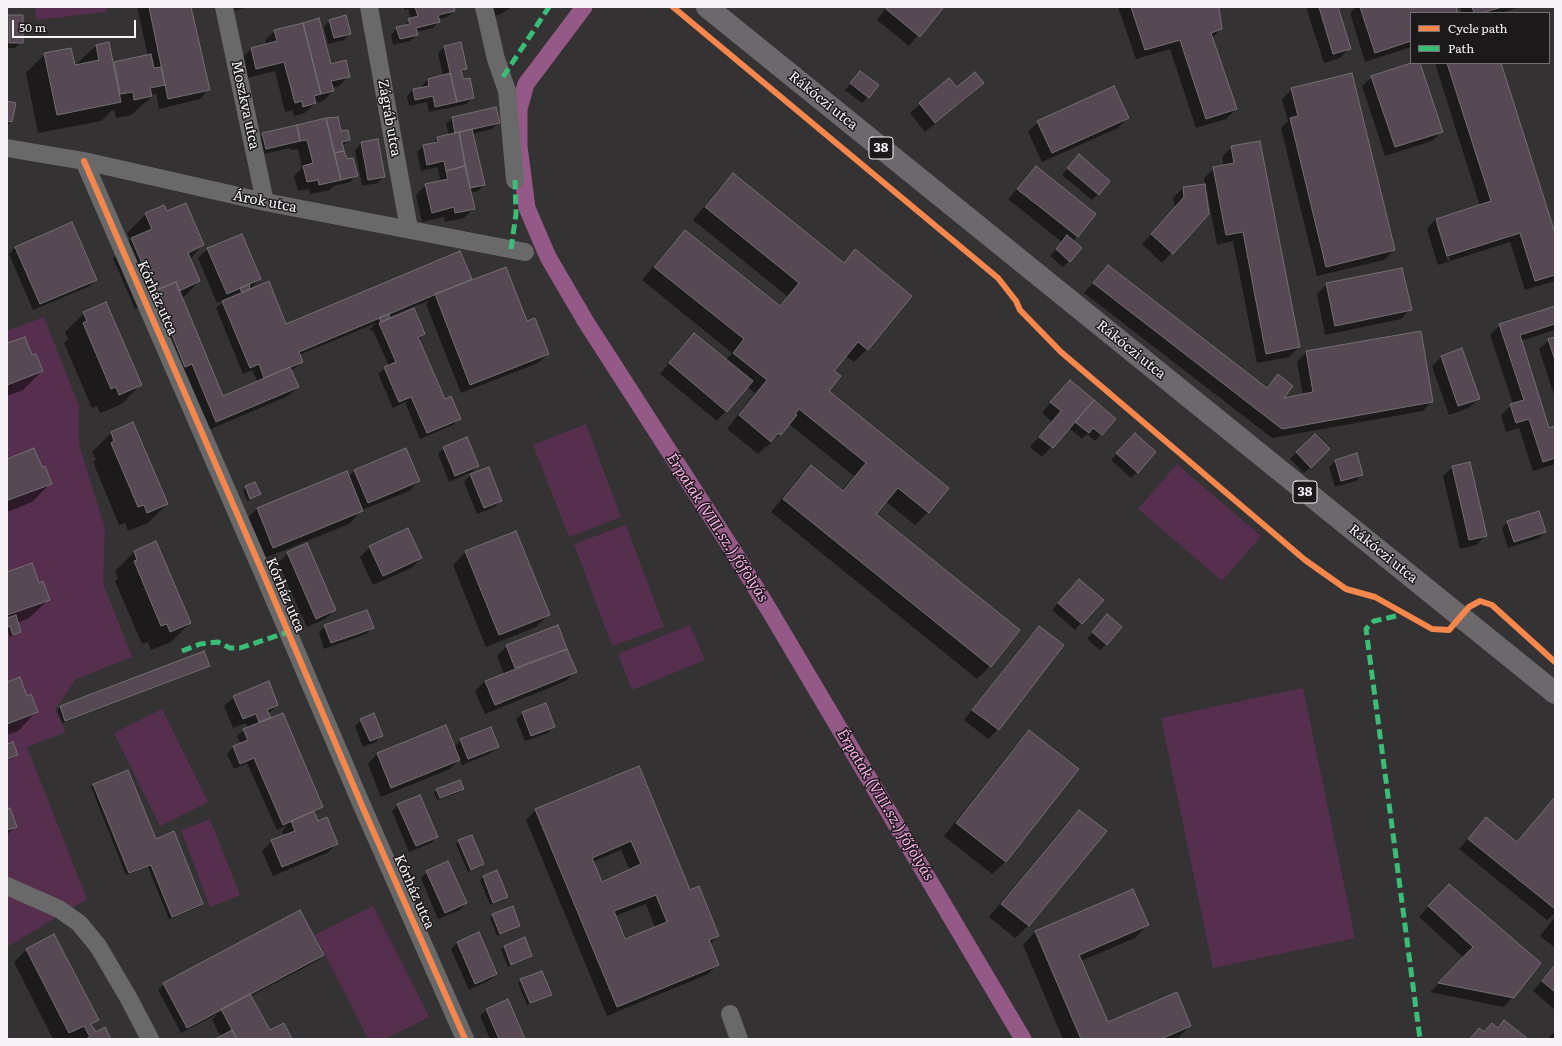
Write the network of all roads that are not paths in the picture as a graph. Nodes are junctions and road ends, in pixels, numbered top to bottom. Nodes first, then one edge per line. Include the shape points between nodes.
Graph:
1 (224, 7) edge
2 (369, 7) edge
3 (484, 7) edge
4 (707, 7) edge
5 (7, 148) edge
6 (84, 161) junction
7 (515, 180) dead end
8 (265, 202) junction
9 (409, 229) junction
10 (524, 252) dead end
11 (1555, 693) edge
12 (7, 886) edge
13 (730, 1014) dead end
14 (150, 1039) edge
15 (465, 1039) edge
16 (739, 1039) edge

1 - 8 street, Moszkva utca
2 - 9 street, Zágráb utca
3 - 7 street via 496,59 507,91
4 - 11 main road, Rákóczi utca / 38
5 - 6 street, Árok utca
6 - 8 street, Árok utca
6 - 15 street, Kórház utca
8 - 9 street, Árok utca
9 - 10 street, Árok utca
12 - 14 street via 59,909 79,923 98,946
13 - 16 street

